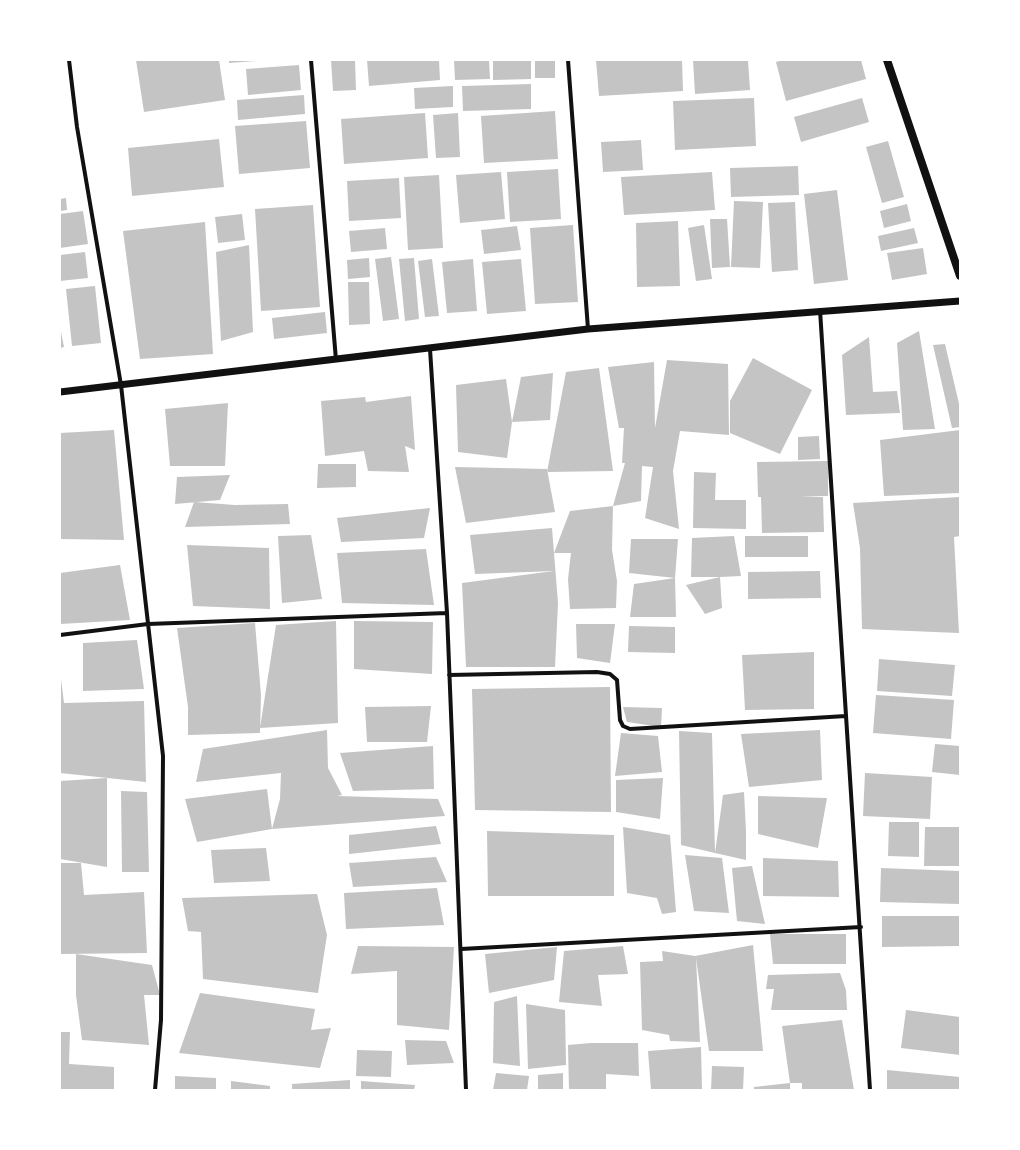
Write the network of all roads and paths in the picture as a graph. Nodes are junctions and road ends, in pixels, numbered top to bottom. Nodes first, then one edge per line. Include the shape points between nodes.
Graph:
1 (69, 60) edge
2 (311, 60) edge
3 (568, 60) edge
4 (887, 60) edge
5 (960, 276) edge
6 (960, 301) edge
7 (820, 310) junction
8 (588, 330) junction
9 (430, 349) junction
10 (336, 360) junction
11 (121, 385) junction
12 (60, 392) edge
13 (447, 613) junction
14 (148, 624) junction
15 (60, 635) edge
16 (449, 674) junction
17 (846, 716) junction
18 (861, 927) junction
19 (461, 949) junction
20 (155, 1090) edge
21 (466, 1090) edge
22 (870, 1090) edge

1 - 11 street via 77,127
2 - 10 street
3 - 8 street
4 - 5 main road
6 - 7 street
7 - 8 street
7 - 17 street
8 - 9 street
9 - 10 street
9 - 13 street
10 - 11 street
11 - 12 street
11 - 14 street
13 - 14 street
13 - 16 street
14 - 15 street
14 - 20 street via 163,756 161,1020
16 - 17 street via 610,674 617,680 620,720 623,726 630,729
16 - 19 street
17 - 18 street
18 - 19 street
18 - 22 street
19 - 21 street

